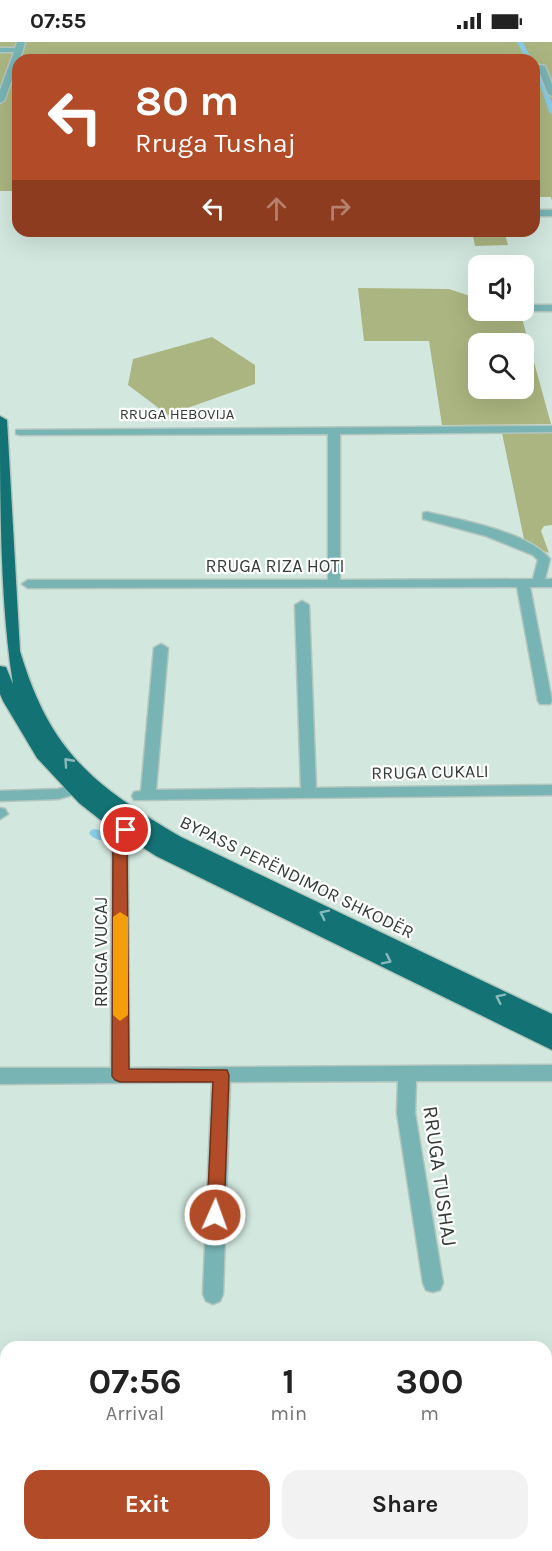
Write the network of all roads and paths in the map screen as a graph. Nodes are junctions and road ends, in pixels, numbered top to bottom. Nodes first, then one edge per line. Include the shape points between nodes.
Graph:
1 (20, 46) edge
2 (0, 50) edge
3 (28, 51) dead end
4 (27, 54) edge
5 (12, 62) edge
6 (540, 72) edge
7 (4, 78) edge
8 (552, 94) edge
9 (0, 100) edge
10 (534, 308) edge
11 (552, 308) edge
12 (0, 420) edge
13 (552, 429) edge
14 (334, 430) junction
15 (20, 432) dead end
16 (427, 516) dead end
17 (552, 582) edge
18 (523, 583) junction
19 (538, 583) junction
20 (28, 584) dead end
21 (334, 584) junction
22 (302, 605) dead end
23 (161, 648) dead end
24 (0, 671) edge
25 (545, 701) dead end
26 (74, 789) junction
27 (552, 790) edge
28 (309, 793) junction
29 (0, 796) edge
30 (126, 830) junction
31 (552, 1024) edge
32 (552, 1041) edge
33 (552, 1073) edge
34 (407, 1074) junction
35 (221, 1075) junction
36 (0, 1076) edge
37 (120, 1076) junction
38 (433, 1283) dead end
39 (213, 1294) dead end

1 - 2 street
3 - 4 street
5 - 7 street
6 - 8 street
7 - 9 street
10 - 11 street
31 -> 12 highway, BYPASS PERËNDIMOR SHKODËR via 174,842 136,820 84,780 35,721 20,686 12,651
13 - 14 street, RRUGA HEBOVIJA
14 - 15 street, RRUGA HEBOVIJA
14 - 21 street
16 - 19 street via 534,550 544,559
17 - 19 street, RRUGA RIZA HOTI
18 - 19 street, RRUGA RIZA HOTI
18 - 21 street, RRUGA RIZA HOTI
18 - 25 street
20 - 21 street, RRUGA RIZA HOTI
22 - 28 street
23 - 28 street, RRUGA CUKALI via 143,795
24 - 26 highway, BYPASS PERËNDIMOR SHKODËR via 18,718 42,756
26 - 29 street via 58,794
26 - 30 highway, BYPASS PERËNDIMOR SHKODËR
27 - 28 street, RRUGA CUKALI
30 -> 32 highway, BYPASS PERËNDIMOR SHKODËR
30 - 37 street, RRUGA VUCAJ via 120,844
33 - 34 street
34 - 35 street
34 - 38 street, RRUGA TUSHAJ via 406,1113
35 - 37 street
35 - 39 street
36 - 37 street

